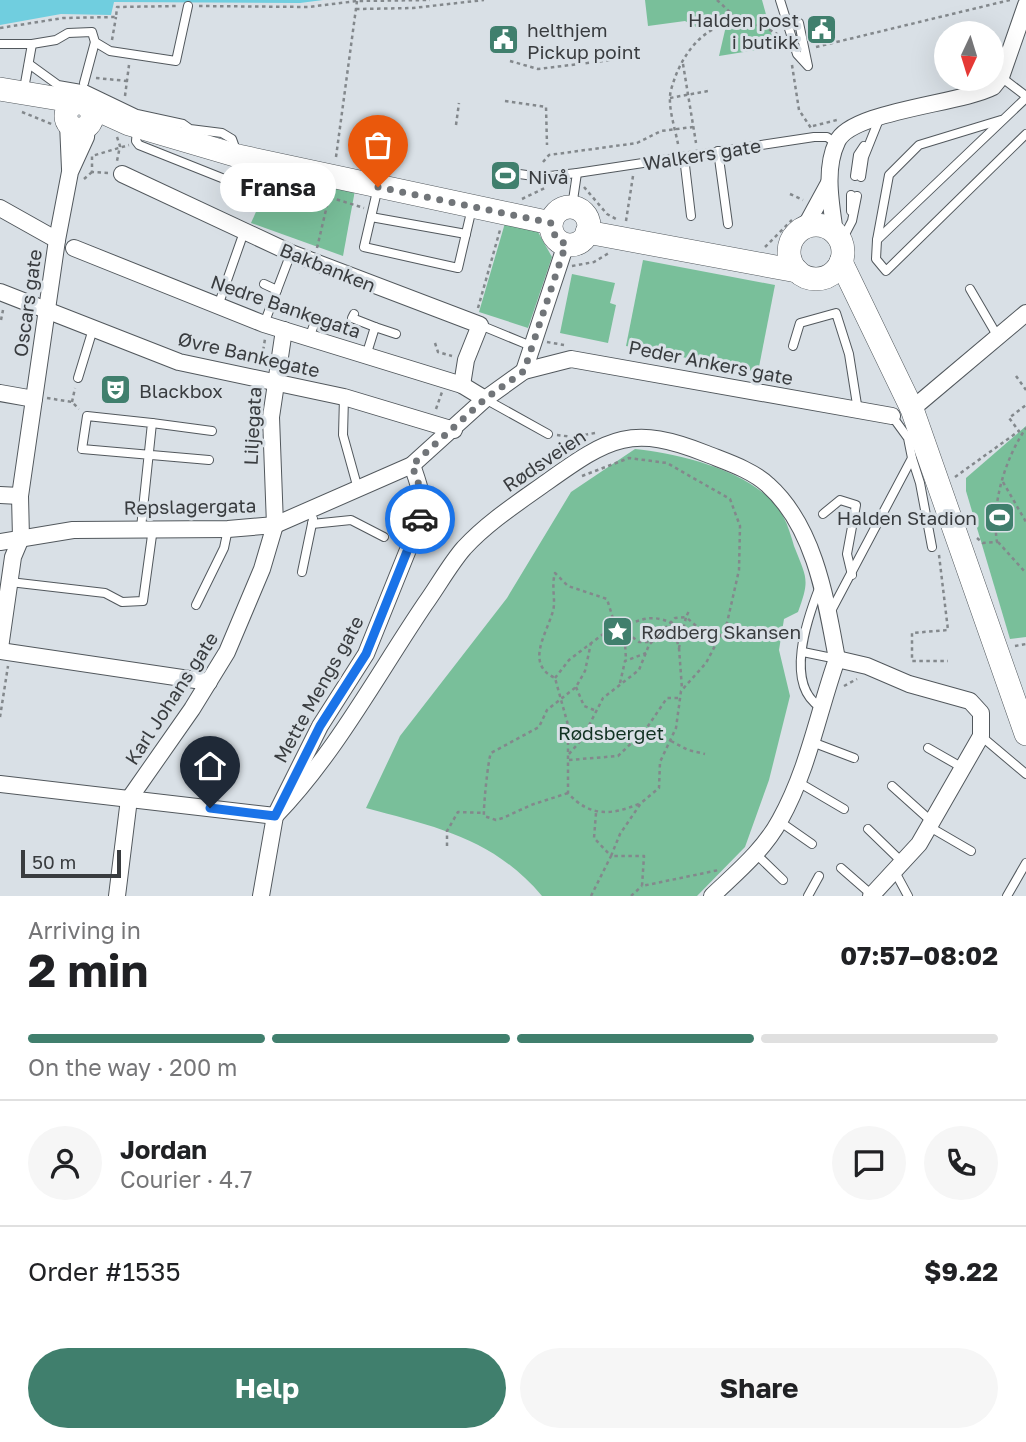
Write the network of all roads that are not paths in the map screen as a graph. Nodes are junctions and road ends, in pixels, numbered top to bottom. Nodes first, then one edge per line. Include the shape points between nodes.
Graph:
1 (780, 0) edge
2 (1026, 5) edge
3 (188, 6) road end
4 (799, 23) dead end
5 (95, 42) junction
6 (0, 44) edge
7 (32, 44) junction
8 (29, 64) junction
9 (1004, 68) edge
10 (1004, 79) edge
11 (0, 89) edge
12 (985, 91) edge
13 (1026, 97) edge
14 (21, 103) junction
15 (78, 111) junction
16 (880, 117) junction
17 (1003, 119) junction
18 (127, 130) junction
19 (1026, 134) edge
20 (832, 140) junction
21 (199, 145) junction
22 (718, 151) junction
23 (238, 156) junction
24 (684, 157) junction
25 (188, 166) junction
26 (512, 173) dead end
27 (577, 173) junction
28 (122, 174) road end
29 (858, 176) dead end
30 (829, 183) junction
31 (252, 190) road end
32 (377, 192) junction
33 (854, 196) dead end
34 (472, 207) junction
35 (572, 207) junction
36 (0, 208) edge
37 (371, 213) junction
38 (691, 216) dead end
39 (551, 223) junction
40 (728, 224) dead end
41 (805, 227) junction
42 (244, 232) junction
43 (587, 232) junction
44 (466, 234) junction
45 (843, 239) junction
46 (57, 240) junction
47 (877, 240) junction
48 (74, 248) dead end
49 (291, 253) junction
50 (568, 256) junction
51 (793, 261) junction
52 (820, 279) junction
53 (264, 284) dead end
54 (970, 289) dead end
55 (277, 290) junction
56 (0, 292) edge
57 (218, 306) junction
58 (48, 311) junction
59 (867, 313) junction
60 (1026, 313) edge
61 (354, 314) dead end
62 (316, 322) dead end
63 (476, 324) junction
64 (266, 326) junction
65 (376, 327) junction
66 (93, 329) junction
67 (284, 330) junction
68 (396, 334) dead end
69 (998, 337) junction
70 (309, 338) junction
71 (531, 346) junction
72 (793, 346) dead end
73 (366, 356) junction
74 (524, 371) junction
75 (78, 378) road end
76 (275, 384) junction
77 (462, 385) junction
78 (0, 393) edge
79 (344, 397) junction
80 (38, 398) junction
81 (485, 399) junction
82 (858, 411) junction
83 (902, 412) junction
84 (152, 424) junction
85 (454, 430) junction
86 (212, 431) dead end
87 (548, 434) dead end
88 (148, 455) junction
89 (912, 458) junction
90 (209, 460) dead end
91 (412, 465) junction
92 (358, 489) junction
93 (0, 495) edge
94 (20, 496) junction
95 (823, 514) dead end
96 (313, 516) junction
97 (275, 525) junction
98 (147, 528) junction
99 (228, 529) junction
100 (384, 537) dead end
101 (21, 538) junction
102 (0, 542) edge
103 (932, 547) road end
104 (302, 572) dead end
105 (852, 575) junction
106 (9, 582) junction
107 (821, 583) junction
108 (196, 605) dead end
109 (829, 615) junction
110 (0, 649) edge
111 (803, 652) junction
112 (837, 659) junction
113 (208, 682) junction
114 (820, 706) junction
115 (1026, 734) edge
116 (981, 736) junction
117 (812, 742) junction
118 (928, 748) dead end
119 (854, 758) dead end
120 (963, 768) junction
121 (1026, 774) edge
122 (798, 782) junction
123 (0, 784) edge
124 (892, 786) dead end
125 (130, 799) junction
126 (844, 809) dead end
127 (275, 816) junction
128 (779, 821) junction
129 (930, 823) junction
130 (868, 829) dead end
131 (812, 844) dead end
132 (971, 851) dead end
133 (752, 856) junction
134 (1026, 863) edge
135 (898, 866) junction
136 (841, 868) dead end
137 (819, 876) dead end
138 (783, 880) dead end
139 (871, 895) edge
140 (117, 896) edge
141 (261, 896) edge
142 (712, 896) edge
143 (808, 896) edge
144 (908, 896) edge
145 (1007, 896) edge

1 - 4 lane via 797,54 808,65
2 - 9 street
3 - 5 lane via 176,61 110,51
5 - 7 lane via 92,32 68,33
5 - 15 lane
6 - 7 lane
7 - 8 lane
8 - 14 lane
8 - 23 lane via 58,85 87,90 137,114 222,133 232,139
10 - 13 lane
11 - 14 street
12 - 16 street
13 - 17 lane
14 - 15 street
15 - 18 street
15 - 46 street, Oscars gate
16 - 20 street via 853,125
16 - 29 lane
17 - 47 lane
17 - 47 lane via 919,145 889,175
18 - 21 street
18 - 25 lane
19 - 47 lane via 886,271 876,259
20 - 22 lane, Walkers gate via 814,137
20 - 30 street
21 - 23 street
21 - 25 lane
22 - 24 lane, Walkers gate
22 - 40 lane
23 - 32 street
24 - 27 lane, Walkers gate
24 - 38 lane
25 - 31 lane
26 - 27 lane, Walkers gate via 541,177
27 - 35 lane
28 - 42 street, Bakbanken
30 - 41 street
30 - 45 street
32 - 34 street
32 - 37 lane
33 - 45 lane
34 - 39 street
34 - 44 lane
35 - 39 street via 559,211
35 - 43 street via 584,214
36 - 46 street
37 - 44 lane
37 - 44 lane via 363,247 458,268
39 - 50 street
41 - 45 street via 821,225
41 - 51 street via 794,237
42 - 49 street, Bakbanken
42 - 57 lane
43 - 50 street
43 - 51 street via 748,264
45 - 52 street via 833,273
45 - 59 street
46 - 58 street, Oscars gate
48 - 57 street, Nedre Bankegata
49 - 55 lane
49 - 63 street, Bakbanken
50 - 71 street
51 - 52 street via 808,278
52 - 59 street
53 - 55 lane
54 - 69 lane
55 - 64 lane
56 - 58 street, Øvre Bankegate
57 - 64 street, Nedre Bankegata
58 - 66 street, Øvre Bankegate
58 - 80 street, Oscars gate
59 - 83 street
60 - 69 street
61 - 65 lane via 352,318
62 - 70 lane
63 - 71 lane
63 - 77 street
64 - 67 street, Nedre Bankegata
65 - 68 lane
65 - 73 lane
66 - 75 lane
66 - 76 street, Øvre Bankegate via 179,362
67 - 70 street, Nedre Bankegata
67 - 76 street, Liljegata
69 - 83 street
70 - 73 street, Nedre Bankegata
71 - 74 street
72 - 82 lane via 800,323 836,313 849,354
73 - 77 street, Nedre Bankegata
74 - 81 street, Repslagergata
74 - 82 street, Peder Ankers gate via 581,359
76 - 79 street, Øvre Bankegate
76 - 97 street, Liljegata via 270,448
77 - 81 street, Nedre Bankegata
78 - 80 street
79 - 85 street, Øvre Bankegate
79 - 92 lane via 343,435
80 - 94 street, Oscars gate
81 - 85 street, Repslagergata
81 - 87 lane
82 - 83 street, Peder Ankers gate
83 - 89 lane
83 - 115 street
84 - 86 lane
84 - 88 lane
84 - 88 lane via 86,416 82,449
85 - 91 street, Repslagergata
88 - 90 lane
88 - 98 lane
89 - 103 lane
89 - 105 lane
91 - 92 street, Repslagergata
91 - 127 street, Mette Mengs gate via 423,509 403,564 366,654 320,726
92 - 96 street, Repslagergata
93 - 94 street
94 - 101 street, Oscars gate
95 - 105 lane via 840,500 856,505 847,554
96 - 97 street, Repslagergata
96 - 100 lane via 351,520
96 - 104 lane
97 - 99 street, Repslagergata
97 - 113 street, Karl Johans gate via 244,616
98 - 99 street, Repslagergata
98 - 101 street, Repslagergata via 73,530
98 - 106 lane via 143,601 122,602 105,593
99 - 108 lane via 224,548
101 - 102 street, Repslagergata
101 - 106 street, Oscars gate
105 - 109 lane
106 - 110 street, Oscars gate
107 - 109 street, Rødsveien
107 - 111 lane via 804,628
107 - 127 street, Rødsveien via 787,505 767,483 734,464 669,439 614,441 587,454 496,519 464,548 350,720 298,793
109 - 112 street, Rødsveien
110 - 113 street
111 - 112 lane
111 - 114 lane via 802,684 807,699
112 - 114 street
112 - 116 street via 975,704 981,713
113 - 125 street, Karl Johans gate
114 - 117 street
116 - 120 street
116 - 121 lane
117 - 119 lane
117 - 122 street
118 - 120 lane
120 - 129 street
122 - 126 lane
122 - 128 street
123 - 125 street
124 - 129 lane
125 - 127 street
125 - 140 street, Karl Johans gate
127 - 141 street, Mette Mengs gate
128 - 131 lane
128 - 133 street
129 - 132 lane
129 - 135 street via 919,844
130 - 135 lane
133 - 138 lane
133 - 142 street
134 - 145 lane
135 - 139 street
135 - 144 lane
136 - 139 lane
137 - 143 lane

